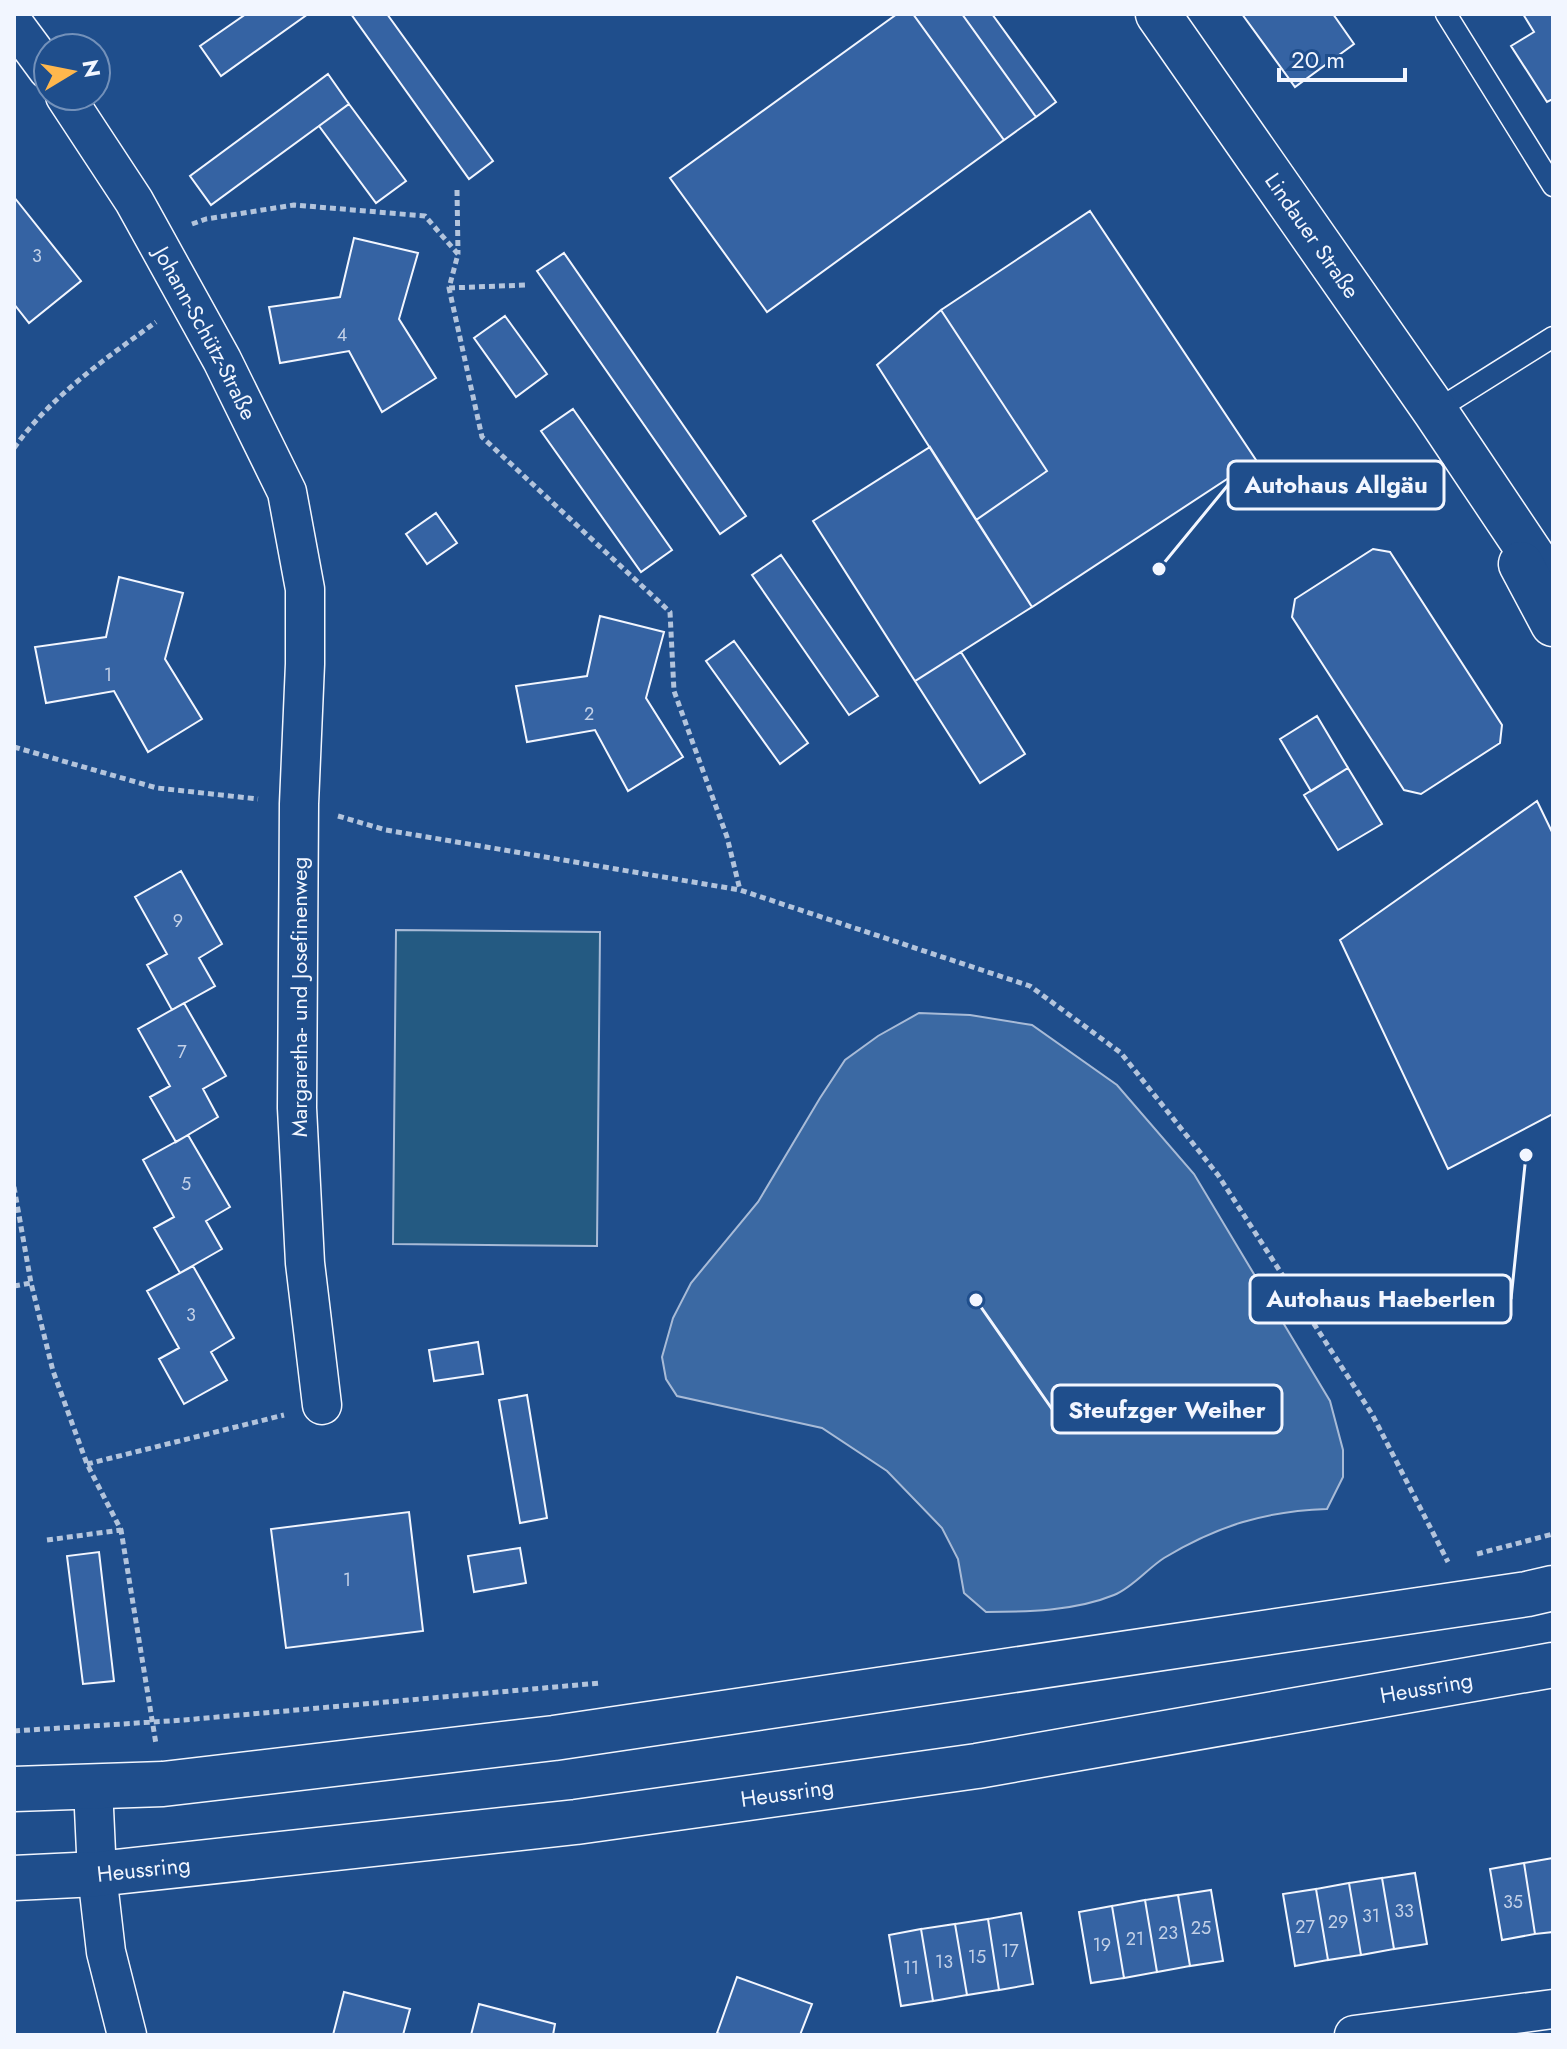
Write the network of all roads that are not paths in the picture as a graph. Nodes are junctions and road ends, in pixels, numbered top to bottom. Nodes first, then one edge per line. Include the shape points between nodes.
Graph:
1 (1158, 14) edge
2 (1446, 14) edge
3 (14, 24) edge
4 (32, 48) edge
5 (76, 112) edge
6 (1553, 186) edge
7 (1553, 337) edge
8 (1435, 411) junction
9 (1466, 459) junction
10 (1553, 587) edge
11 (305, 589) joint
12 (1553, 624) edge
13 (322, 1405) road end
14 (1553, 1588) edge
15 (1553, 1665) edge
16 (93, 1787) junction
17 (14, 1789) edge
18 (97, 1874) junction
19 (14, 1878) edge
20 (1553, 2009) edge
21 (127, 2035) edge
22 (1354, 2035) edge

1 - 8 main road, Lindauer Straße
2 - 6 lane
3 - 4 street
5 - 11 street, Johann-Schütz-Straße via 134,201 287,492
7 - 8 lane
8 - 9 main road, Lindauer Straße
9 - 10 main road, Lindauer Straße
9 - 12 main road, Lindauer Straße
11 - 13 street, Margaretha- und Josefinenweg via 297,1108 305,1263
14 - 16 main road via 570,1736 163,1784
15 - 18 main road, Heussring via 977,1766 576,1822
16 - 17 main road
16 - 18 street
18 - 19 main road, Heussring
18 - 21 street via 106,1952
20 - 22 street

